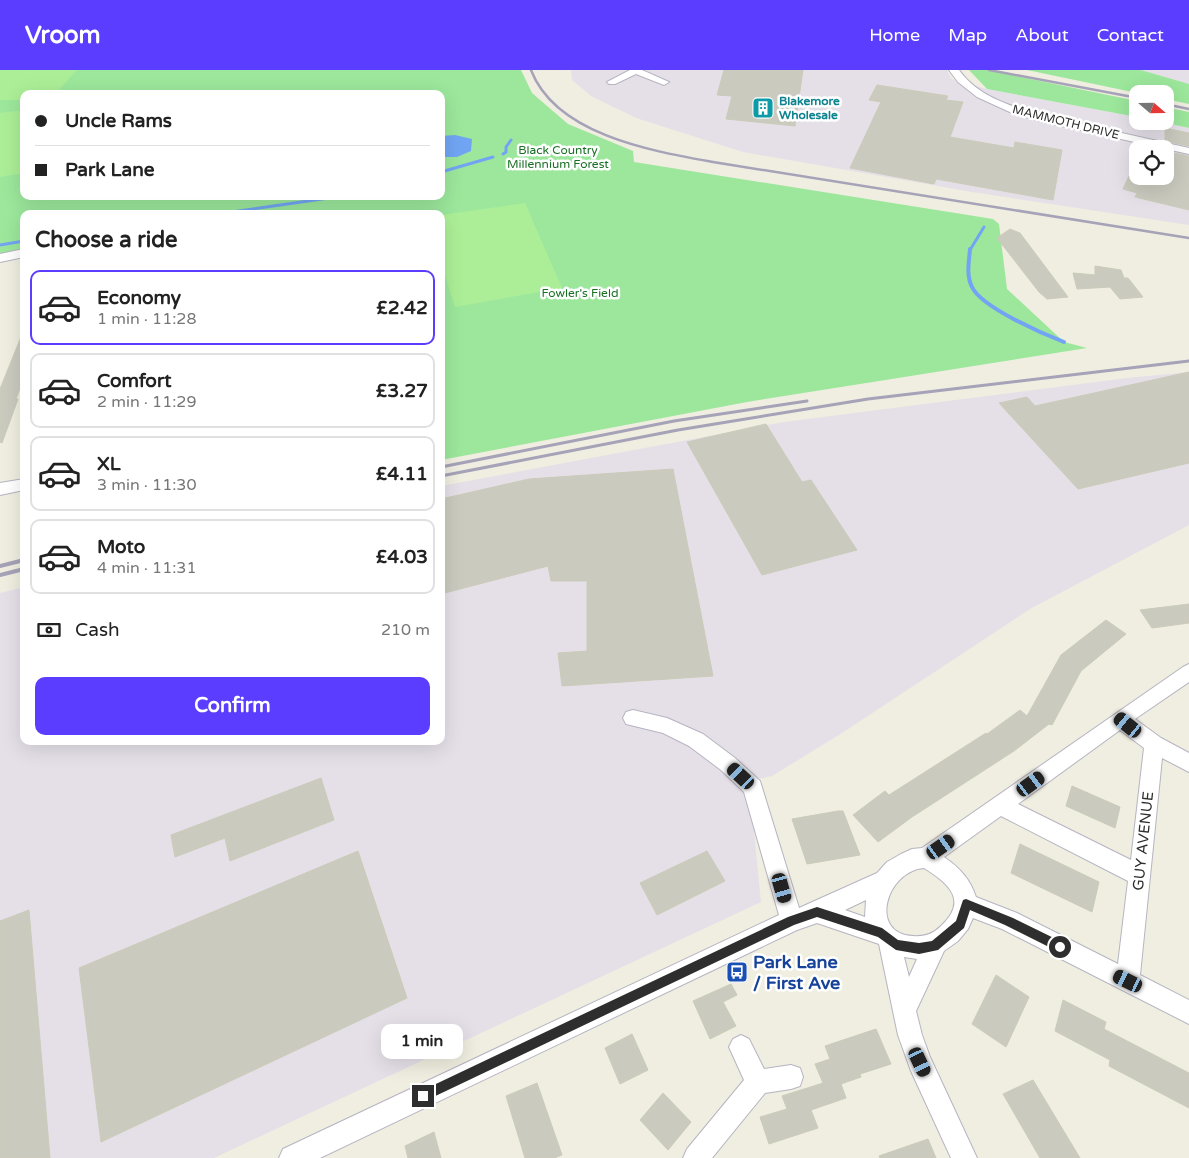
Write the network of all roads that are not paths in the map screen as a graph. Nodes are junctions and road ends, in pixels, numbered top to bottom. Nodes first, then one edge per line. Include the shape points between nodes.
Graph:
1 (636, 70) edge
2 (954, 70) edge
3 (612, 82) dead end
4 (664, 82) dead end
5 (1090, 129) junction
6 (1084, 142) dead end
7 (1189, 151) edge
8 (20, 254) edge
9 (0, 258) edge
10 (20, 485) edge
11 (0, 489) edge
12 (1189, 672) edge
13 (633, 718) dead end
14 (1120, 719) junction
15 (1154, 744) junction
16 (1189, 763) edge
17 (1001, 806) junction
18 (926, 858) junction
19 (1139, 875) junction
20 (884, 881) junction
21 (966, 904) junction
22 (817, 912) junction
23 (792, 921) junction
24 (885, 936) junction
25 (935, 946) junction
26 (1128, 981) junction
27 (905, 1010) junction
28 (1189, 1012) edge
29 (741, 1047) dead end
30 (791, 1077) dead end
31 (758, 1082) junction
32 (292, 1158) edge
33 (696, 1158) edge
34 (964, 1158) edge

1 - 3 street
1 - 4 street
2 - 5 street, MAMMOTH DRIVE via 963,82 998,104 1039,118
5 - 6 street
5 - 7 street, MAMMOTH DRIVE
8 - 9 street
10 - 11 street
12 - 14 street
13 - 23 street via 667,726 696,740 753,787
14 - 15 street
14 - 17 street
15 - 16 street
15 - 19 street, GUY AVENUE
17 - 18 street
17 - 19 street
18 - 20 street via 909,860
18 - 21 street via 946,868 956,879 966,896
19 - 26 street, GUY AVENUE
20 - 22 street
20 - 24 street via 874,902
21 - 25 street via 960,924
21 - 26 street
22 - 23 street
22 - 24 street
23 - 32 street
24 - 25 street via 896,945
24 - 27 street
25 - 27 street
26 - 28 street
27 - 34 street via 920,1062
29 - 31 street
30 - 31 street
31 - 33 street

